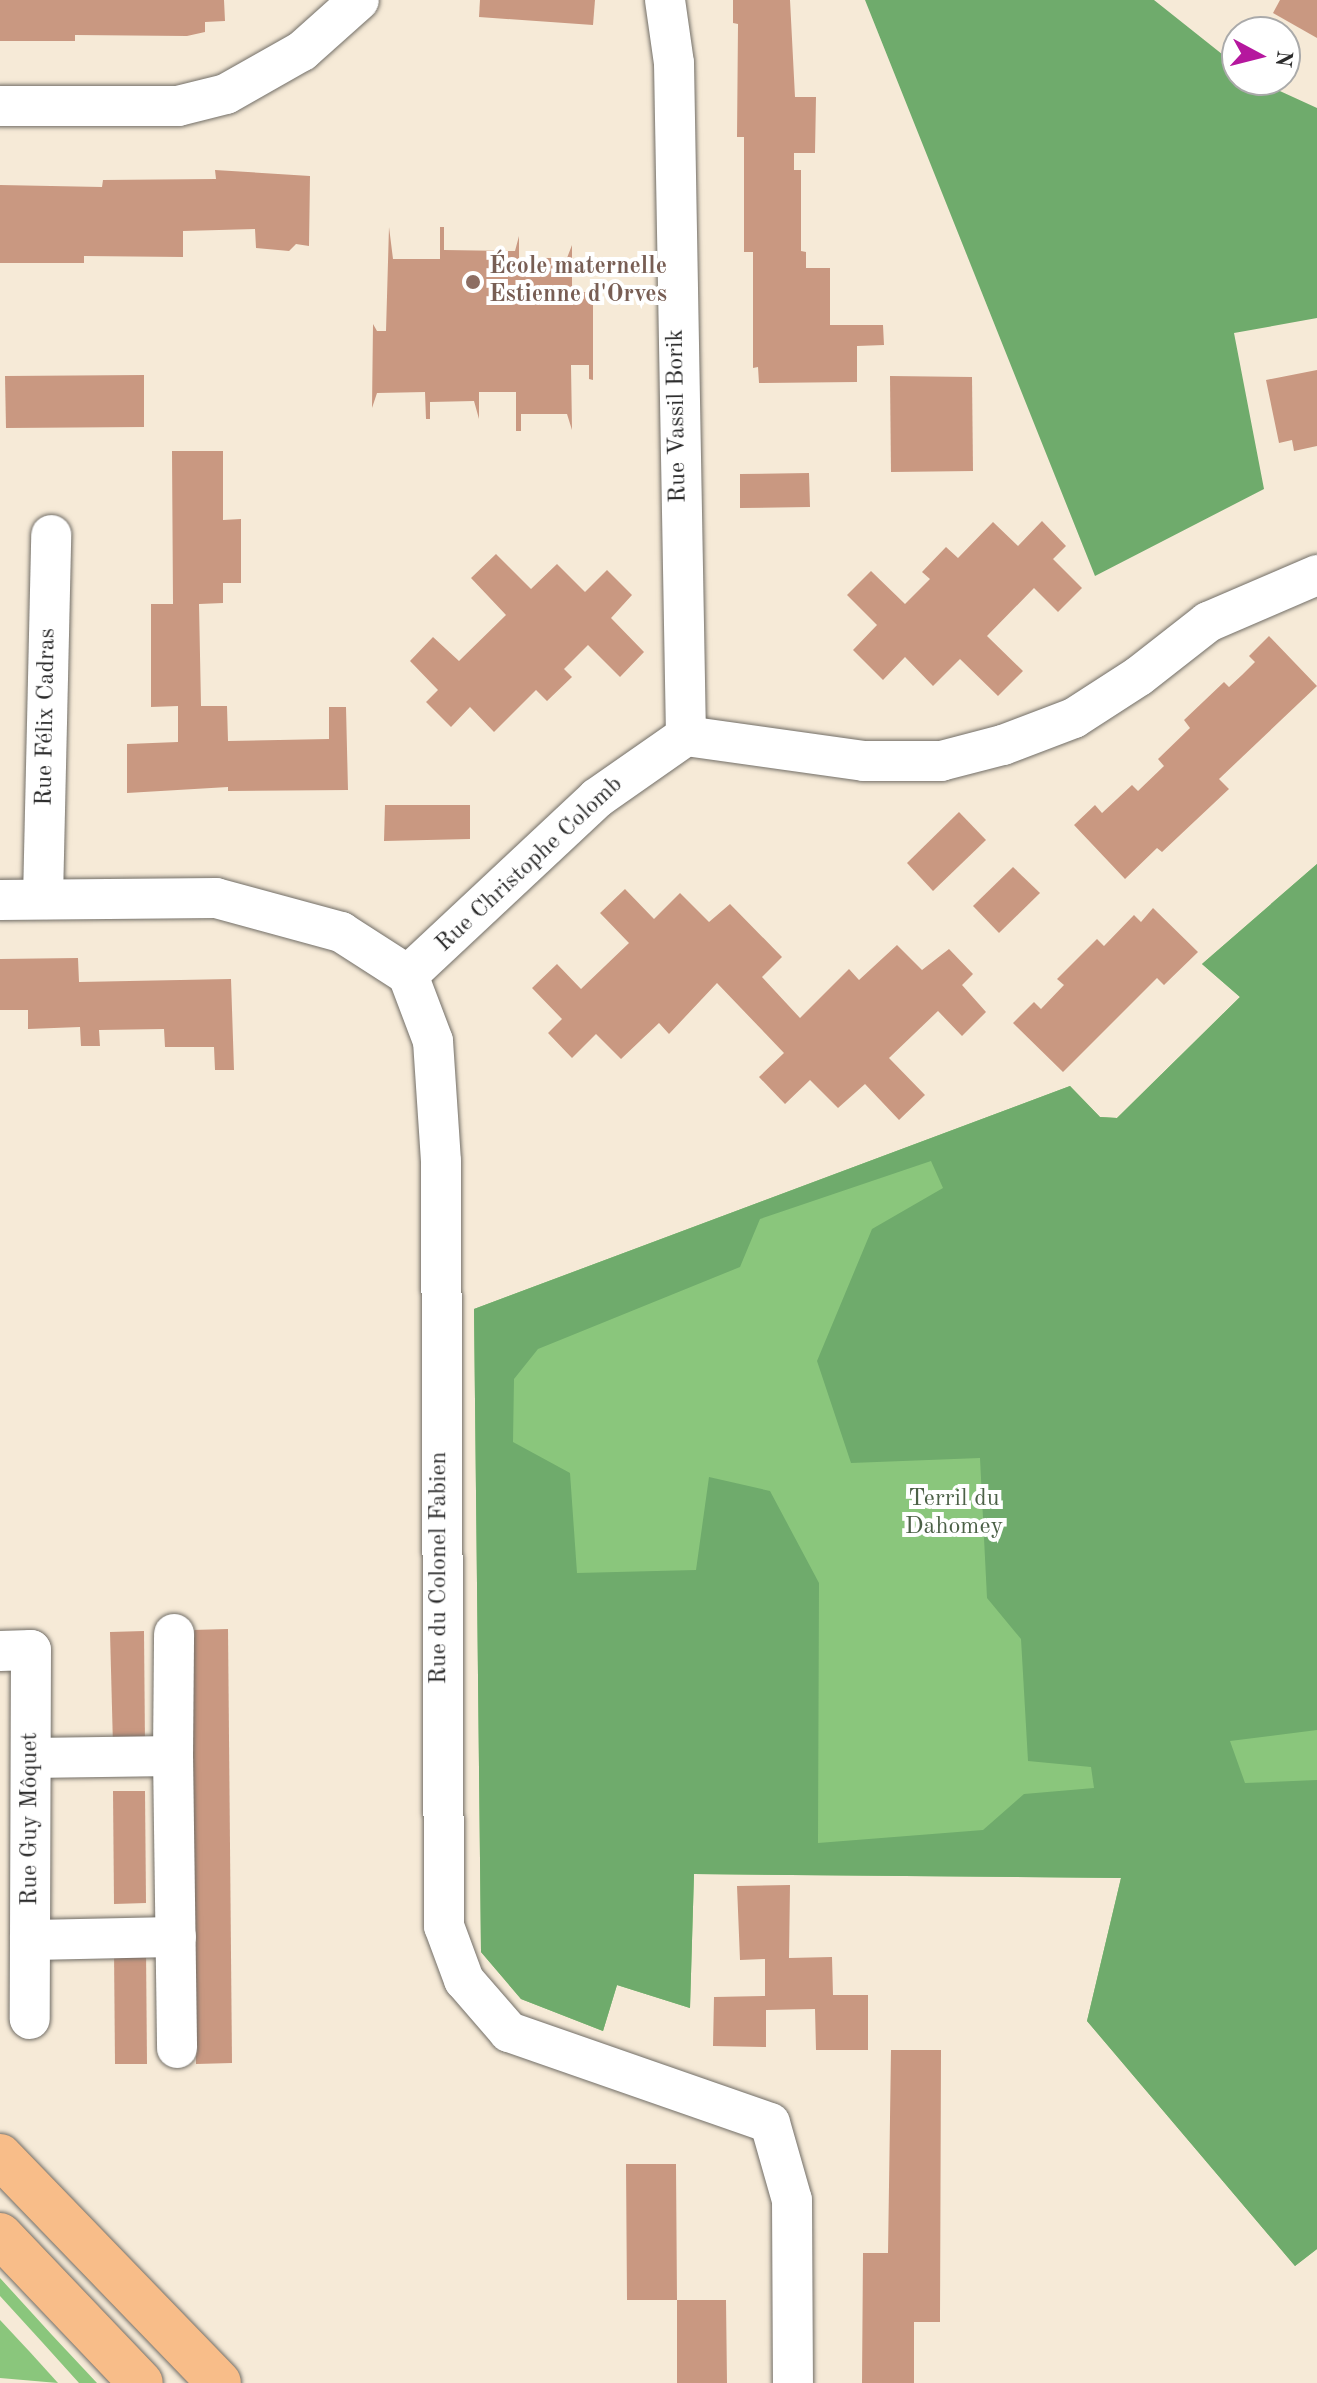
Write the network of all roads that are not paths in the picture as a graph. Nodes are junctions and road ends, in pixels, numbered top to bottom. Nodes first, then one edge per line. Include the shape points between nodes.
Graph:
1 (359, 0) edge
2 (665, 0) edge
3 (0, 106) edge
4 (51, 535) dead end
5 (1317, 575) edge
6 (686, 736) junction
7 (43, 899) junction
8 (0, 900) edge
9 (408, 975) junction
10 (174, 1634) dead end
11 (0, 1651) edge
12 (173, 1756) junction
13 (32, 1758) junction
14 (176, 1937) junction
15 (30, 1940) junction
16 (30, 2019) dead end
17 (177, 2048) dead end
18 (0, 2156) edge
19 (0, 2235) edge
20 (141, 2383) edge
21 (219, 2383) edge
22 (793, 2383) edge

1 - 3 street via 302,51 226,94 178,106
2 - 6 street, Rue Vassil Borik via 674,63
4 - 7 street, Rue Félix Cadras
5 - 6 street via 1208,622 1074,718 941,761 864,761
6 - 9 street, Rue Christophe Colomb via 597,798
7 - 8 street
7 - 9 street via 216,898 341,932
9 - 22 street, Rue du Colonel Fabien via 433,1041 441,1161 444,1926 464,1980 509,2032 770,2123 792,2200
10 - 12 street
11 - 13 street, Rue Guy Môquet via 31,1650
12 - 13 street
12 - 14 street
13 - 15 street, Rue Guy Môquet
14 - 15 street
14 - 17 street
15 - 16 street, Rue Guy Môquet
18 - 21 main road
19 - 20 main road

